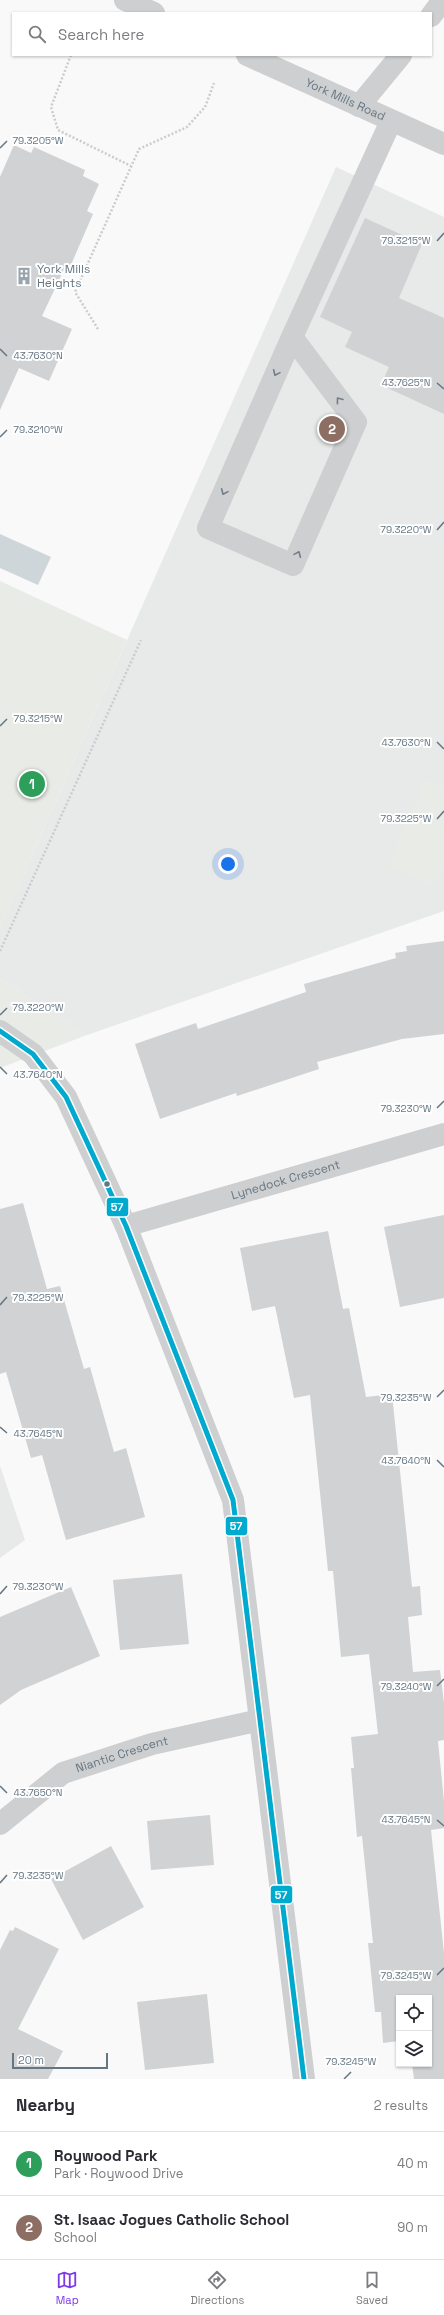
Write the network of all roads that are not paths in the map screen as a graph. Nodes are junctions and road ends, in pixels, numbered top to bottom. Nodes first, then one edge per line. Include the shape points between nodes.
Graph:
1 (125, 0) edge
2 (443, 0) edge
3 (152, 12) edge
4 (432, 15) edge
5 (249, 56) edge
6 (400, 56) edge
7 (359, 106) junction
8 (391, 121) junction
9 (444, 144) edge
10 (292, 337) junction
11 (0, 1031) edge
12 (444, 1134) edge
13 (126, 1226) junction
14 (260, 1720) junction
15 (0, 1824) edge
16 (304, 2079) edge

1 - 3 street
2 - 4 street
5 - 7 street, York Mills Road
6 - 7 street
7 - 8 street, York Mills Road
8 - 9 street, York Mills Road
8 - 10 street
10 -> 10 street via 208,528 293,566 356,422
11 - 13 street via 33,1054 66,1097
12 - 13 street, Lynedock Crescent
13 - 14 street via 233,1500
14 - 15 street, Niantic Crescent via 152,1744 63,1772
14 - 16 street

